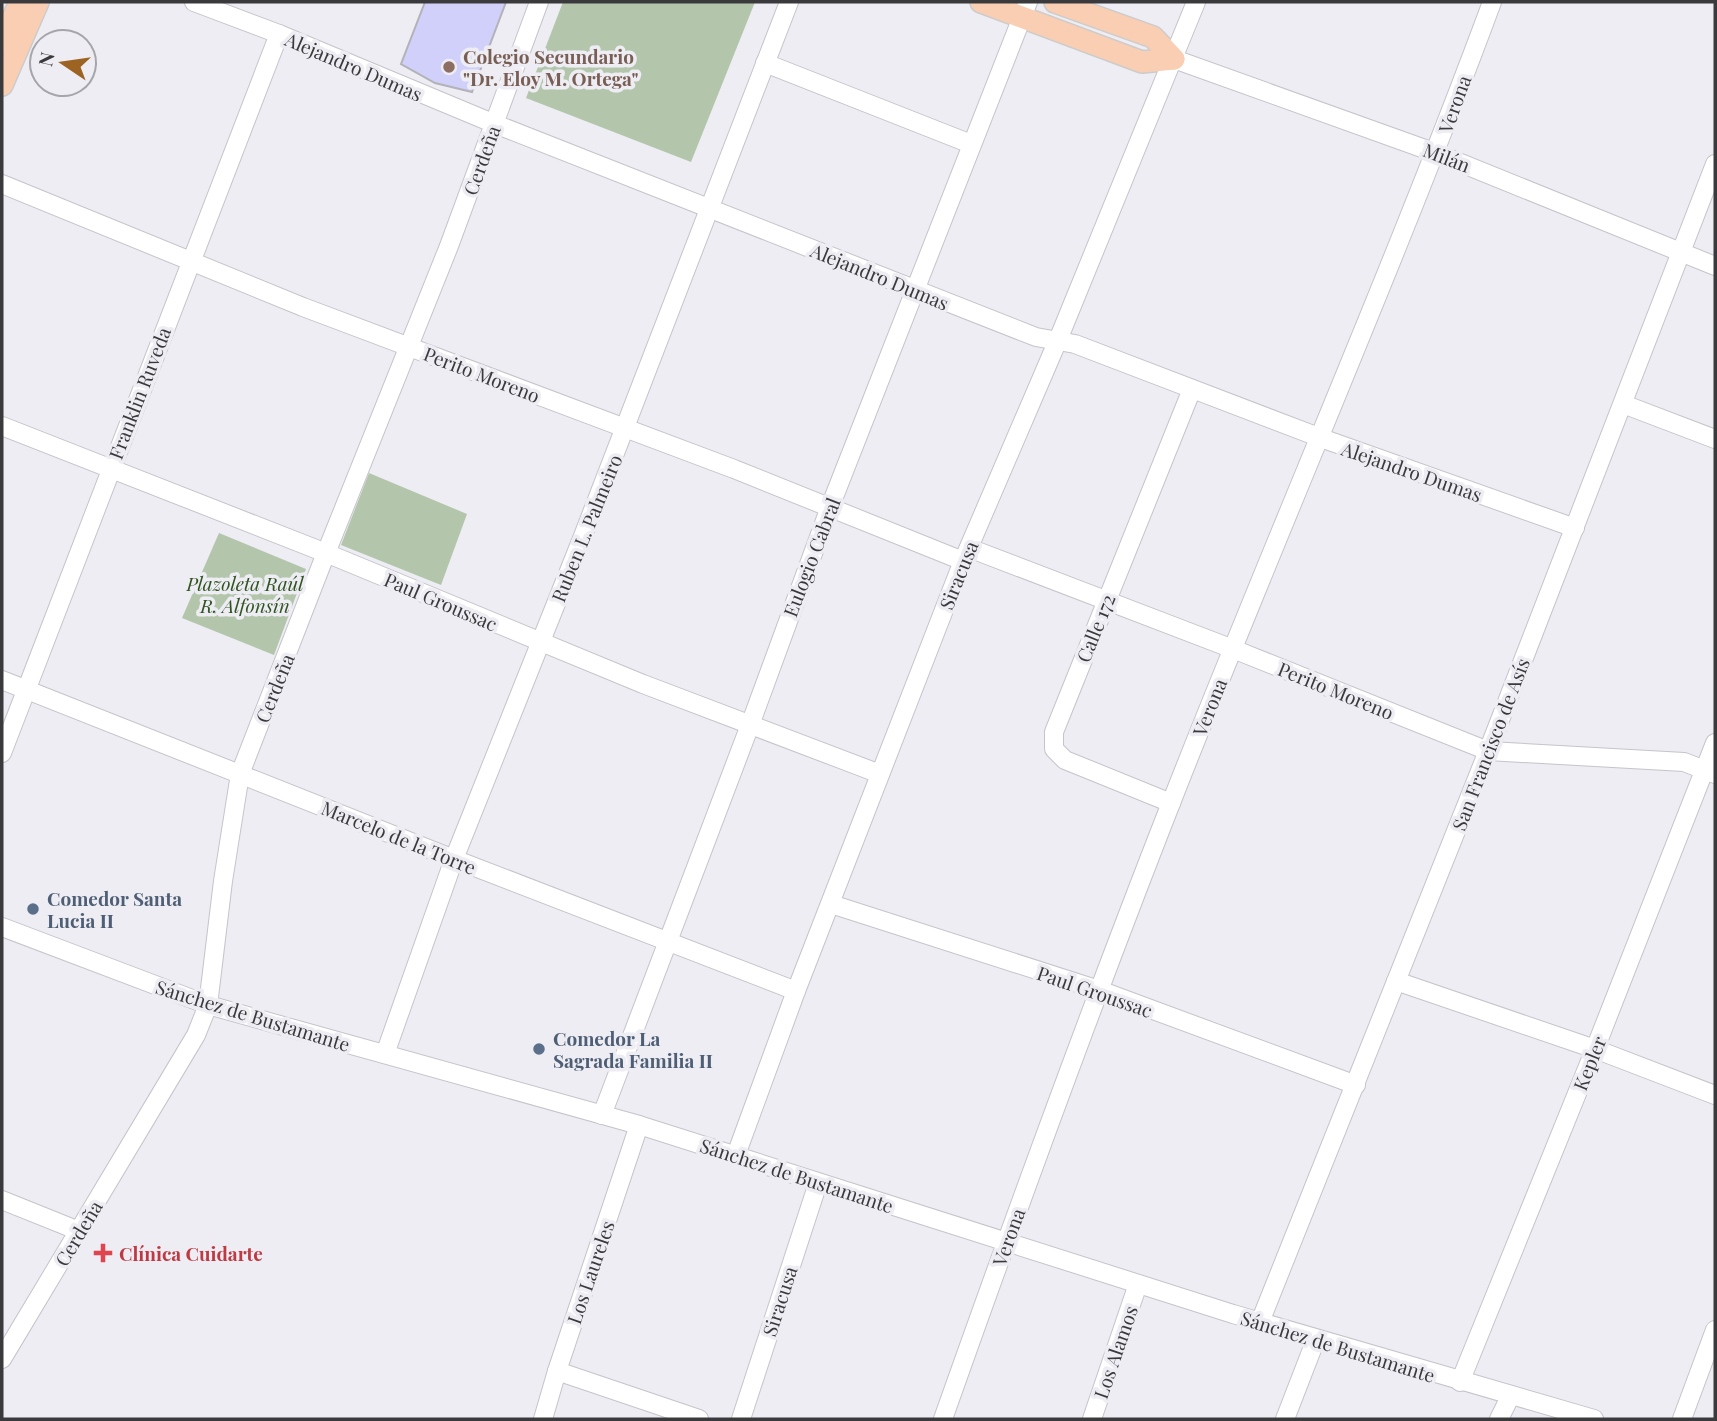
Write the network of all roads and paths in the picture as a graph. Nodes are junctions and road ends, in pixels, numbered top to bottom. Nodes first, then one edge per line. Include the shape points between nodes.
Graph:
1 (20, 2) edge
2 (38, 2) edge
3 (194, 2) edge
4 (539, 2) edge
5 (789, 2) edge
6 (981, 2) edge
7 (1055, 2) edge
8 (1196, 2) edge
9 (1492, 2) edge
10 (1025, 10) edge
11 (279, 34) junction
12 (2, 43) edge
13 (1174, 59) junction
14 (765, 63) junction
15 (2, 85) edge
16 (495, 124) junction
17 (971, 144) junction
18 (1436, 153) junction
19 (1715, 163) edge
20 (2, 184) edge
21 (709, 209) junction
22 (1682, 253) junction
23 (191, 261) junction
24 (1715, 266) edge
25 (914, 289) junction
26 (1058, 340) junction
27 (410, 346) junction
28 (1192, 389) junction
29 (1623, 404) junction
30 (2, 426) edge
31 (624, 430) junction
32 (1321, 438) junction
33 (1715, 439) edge
34 (110, 469) junction
35 (830, 507) junction
36 (1574, 528) junction
37 (326, 553) junction
38 (966, 554) junction
39 (1105, 600) junction
40 (540, 642) junction
41 (1233, 649) junction
42 (2, 680) edge
43 (28, 690) junction
44 (750, 724) junction
45 (1715, 743) edge
46 (1488, 751) junction
47 (2, 753) edge
48 (1710, 772) edge
49 (240, 774) junction
50 (880, 774) junction
51 (1171, 803) junction
52 (454, 859) junction
53 (831, 904) junction
54 (2, 927) edge
55 (667, 941) junction
56 (1396, 981) junction
57 (1099, 990) junction
58 (796, 991) junction
59 (208, 1005) junction
60 (1595, 1049) junction
61 (385, 1054) junction
62 (1356, 1086) junction
63 (1715, 1095) edge
64 (602, 1115) junction
65 (639, 1125) junction
66 (736, 1155) junction
67 (818, 1182) junction
68 (2, 1200) edge
69 (79, 1231) junction
70 (1006, 1241) junction
71 (1138, 1284) junction
72 (1260, 1322) junction
73 (1715, 1330) edge
74 (1315, 1339) junction
75 (2, 1359) edge
76 (557, 1371) junction
77 (1460, 1382) junction
78 (1510, 1395) junction
79 (543, 1419) edge
80 (699, 1419) edge
81 (741, 1419) edge
82 (943, 1419) edge
83 (1092, 1419) edge
84 (1285, 1419) edge
85 (1499, 1419) edge
86 (1594, 1419) edge
87 (1682, 1419) edge

1 - 12 main road
2 - 15 main road
3 - 11 street, Alejandro Dumas
4 - 16 street, Cerdeña
5 - 14 street, Ruben L. Palmeiro
6 - 10 main road, Milán
7 - 13 main road, Milán via 1153,37
8 - 13 street, Siracusa
9 - 18 street, Verona
10 - 13 main road, Milán via 1142,62
10 - 17 street, Eulogio Cabral
11 - 16 street, Alejandro Dumas
11 - 23 street, Franklin Ruveda
13 - 18 street, Milán
13 - 26 street, Siracusa
14 - 17 street
14 - 21 street, Ruben L. Palmeiro
16 - 21 street, Alejandro Dumas
16 - 27 street, Cerdeña
17 - 25 street, Eulogio Cabral
18 - 22 street, Milán
18 - 32 street, Verona
19 - 22 street, San Francisco de Asís
20 - 23 street, Perito Moreno
21 - 25 street, Alejandro Dumas
21 - 31 street, Ruben L. Palmeiro
22 - 24 street, Milán
22 - 29 street, San Francisco de Asís
23 - 27 street, Perito Moreno
23 - 34 street, Franklin Ruveda
25 - 26 street, Alejandro Dumas via 1036,337
25 - 35 street, Eulogio Cabral
26 - 28 street, Alejandro Dumas
26 - 38 street, Siracusa
27 - 31 street, Perito Moreno
27 - 37 street, Cerdeña
28 - 32 street, Alejandro Dumas
28 - 39 street, Calle 172
29 - 33 street
29 - 36 street, San Francisco de Asís
30 - 34 street, Paul Groussac
31 - 35 street, Perito Moreno
31 - 40 street, Ruben L. Palmeiro
32 - 36 street, Alejandro Dumas
32 - 41 street, Verona
34 - 37 street, Paul Groussac
34 - 43 street, Franklin Ruveda
35 - 38 street, Perito Moreno
35 - 44 street, Eulogio Cabral
36 - 46 street, San Francisco de Asís
37 - 40 street, Paul Groussac
37 - 49 street, Cerdeña
38 - 39 street, Perito Moreno
38 - 50 street, Siracusa
39 - 41 street, Perito Moreno
39 - 51 street, Calle 172 via 1054,732 1054,749 1065,760
40 - 44 street, Paul Groussac
40 - 52 street, Ruben L. Palmeiro
41 - 46 street, Perito Moreno
41 - 51 street, Verona
42 - 43 street, Marcelo de la Torre
43 - 47 street, Franklin Ruveda
43 - 49 street, Marcelo de la Torre
44 - 50 street, Paul Groussac
44 - 55 street, Eulogio Cabral
45 - 48 street, Kepler
46 - 48 street, Perito Moreno via 1684,762
46 - 56 street, San Francisco de Asís
48 - 60 street, Kepler
49 - 52 street, Marcelo de la Torre
49 - 59 street, Cerdeña
50 - 53 street, Siracusa
51 - 57 street, Verona
52 - 55 street, Marcelo de la Torre
52 - 61 street, Ruben L. Palmeiro
53 - 57 street, Paul Groussac
53 - 58 street, Siracusa
54 - 59 street, Sánchez de Bustamante
55 - 58 street, Marcelo de la Torre
55 - 64 street, Eulogio Cabral
56 - 60 street
56 - 62 street, San Francisco de Asís
57 - 62 street, Paul Groussac
57 - 70 street, Verona
58 - 66 street, Siracusa
59 - 61 street, Sánchez de Bustamante
59 - 69 street, Cerdeña via 196,1035
60 - 63 street
60 - 77 street, Kepler
61 - 64 street, Sánchez de Bustamante
62 - 72 street, San Francisco de Asís
64 - 65 street, Sánchez de Bustamante
65 - 66 street, Sánchez de Bustamante
65 - 76 street, Los Laureles
66 - 67 street, Sánchez de Bustamante
67 - 70 street, Sánchez de Bustamante
67 - 81 street, Siracusa
68 - 69 street
69 - 75 street, Cerdeña
70 - 71 street, Sánchez de Bustamante
70 - 82 street, Verona
71 - 72 street, Sánchez de Bustamante
71 - 83 street, Los Alamos
72 - 74 street, Sánchez de Bustamante
73 - 87 street
74 - 77 street, Sánchez de Bustamante
74 - 84 street
76 - 79 street, Los Laureles
76 - 80 street
77 - 78 street, Sánchez de Bustamante
78 - 85 street
78 - 86 street, Sánchez de Bustamante

